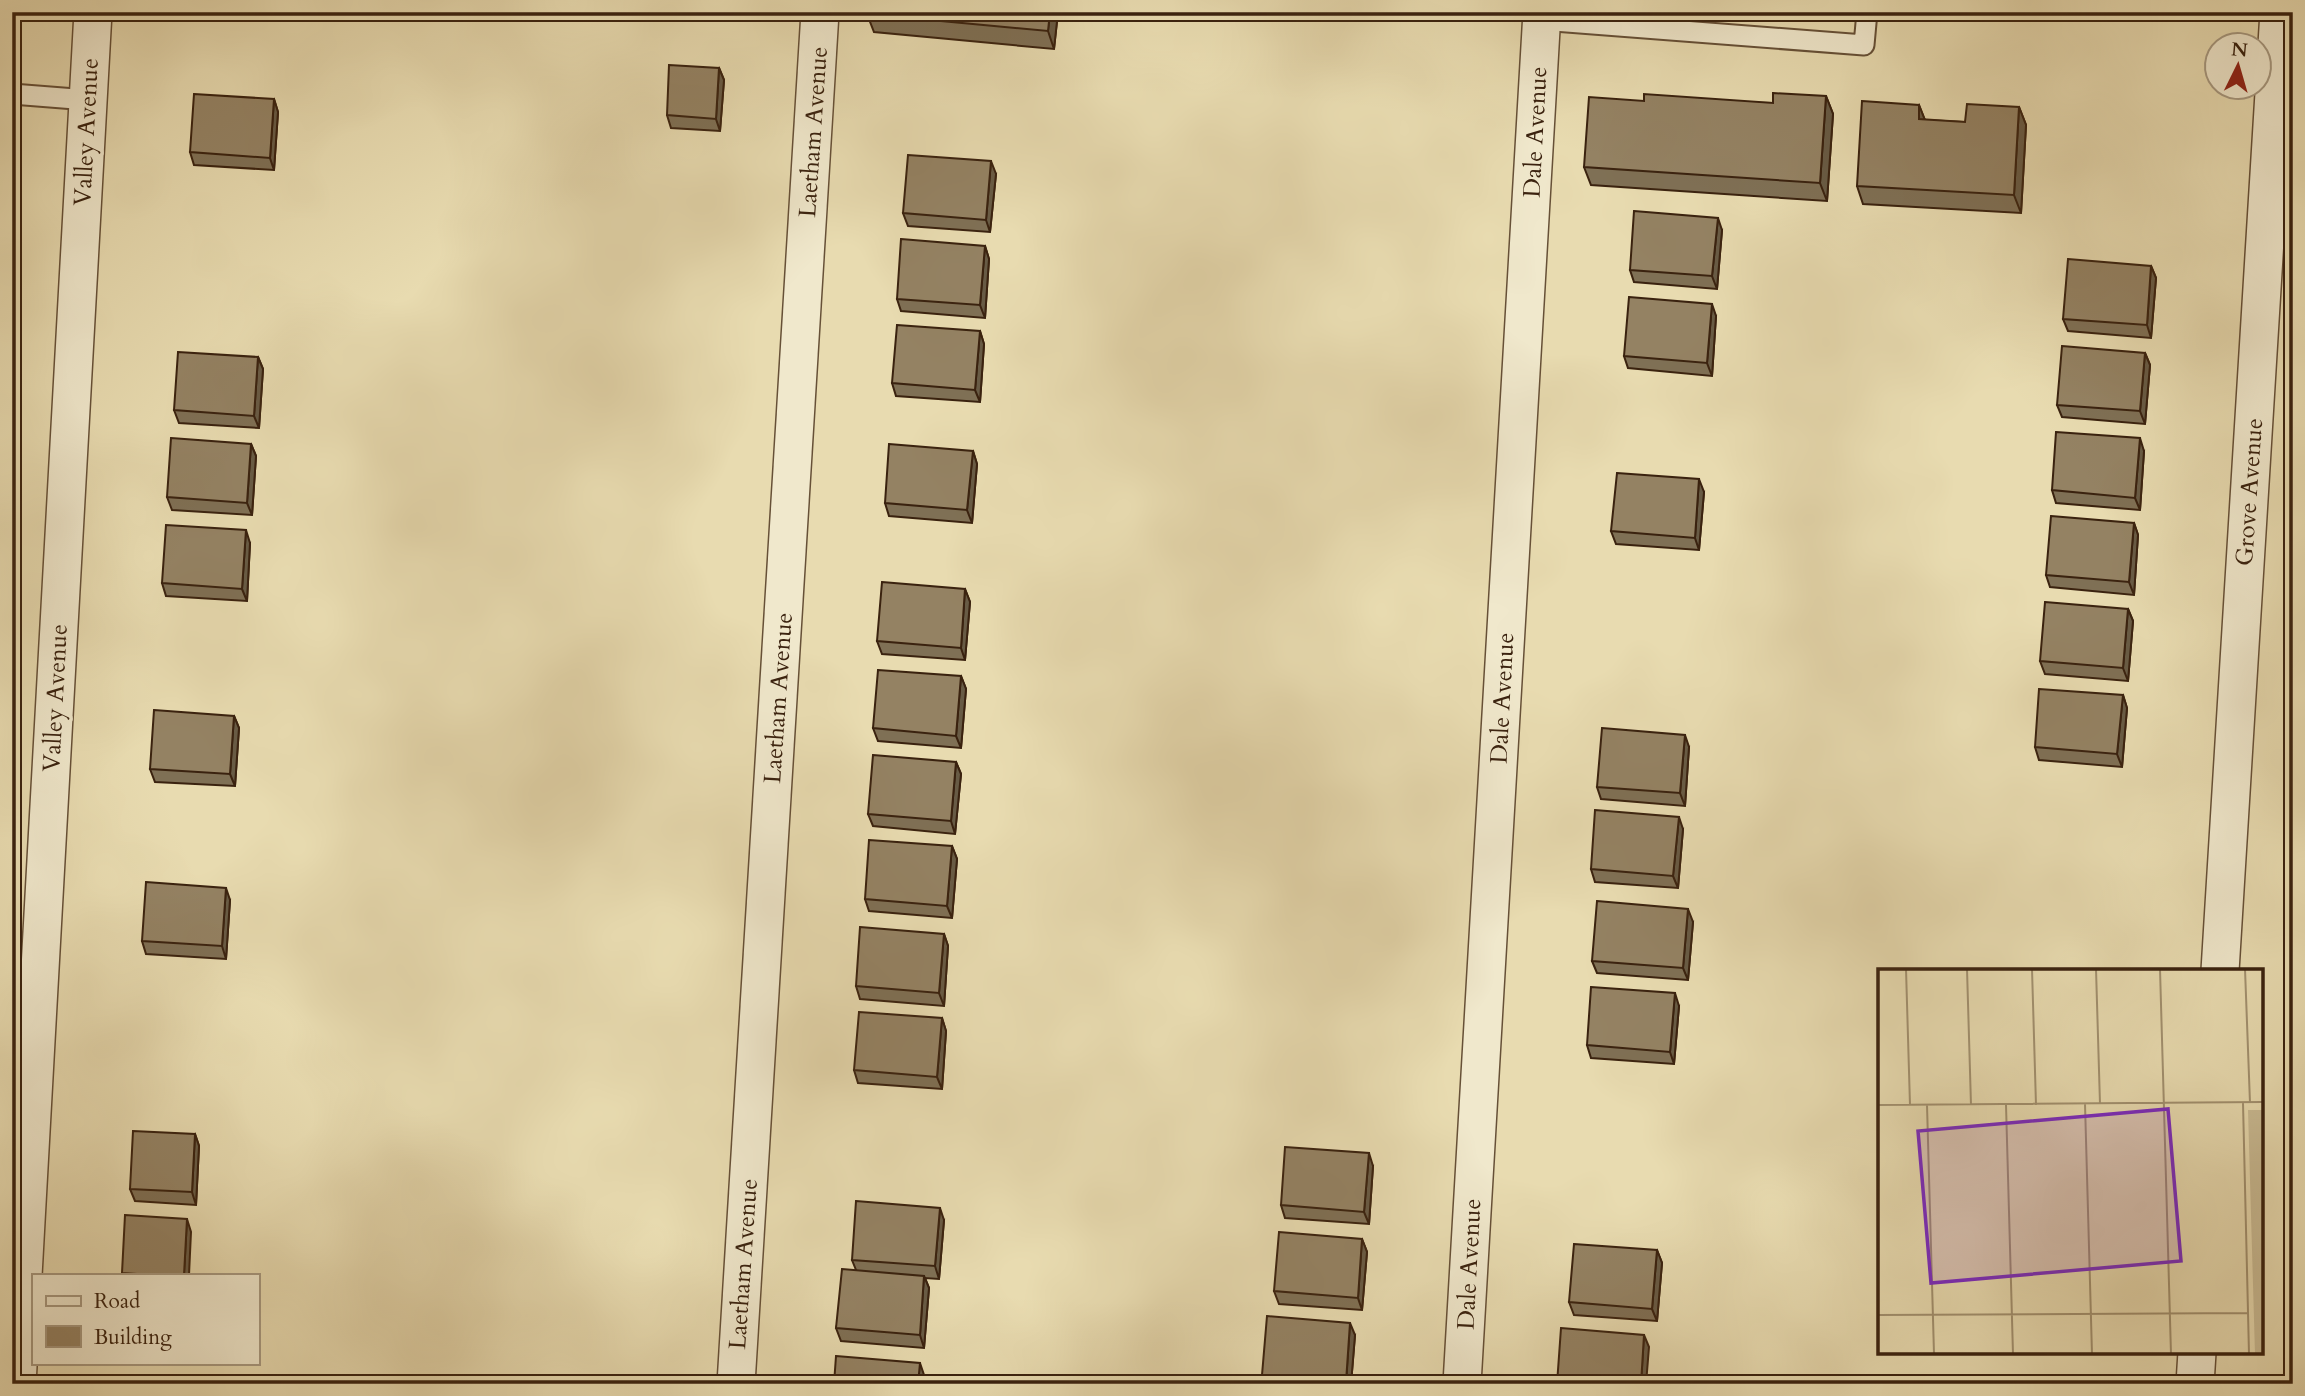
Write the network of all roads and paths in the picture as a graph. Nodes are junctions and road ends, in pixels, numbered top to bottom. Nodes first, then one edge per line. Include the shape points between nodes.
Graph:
1 (93, 12) edge
2 (820, 12) edge
3 (1867, 12) edge
4 (2279, 12) edge
5 (1541, 16) edge
6 (12, 93) edge
7 (88, 100) junction
8 (2220, 969) edge
9 (2197, 1354) edge
10 (17, 1384) edge
11 (736, 1384) edge
12 (1462, 1384) edge
13 (2195, 1384) edge

1 - 7 street, Valley Avenue
2 - 11 street, Laetham Avenue
3 - 5 lane via 1864,45
4 - 8 street, Grove Avenue
5 - 12 street, Dale Avenue
6 - 7 lane
7 - 10 street, Valley Avenue
9 - 13 street

